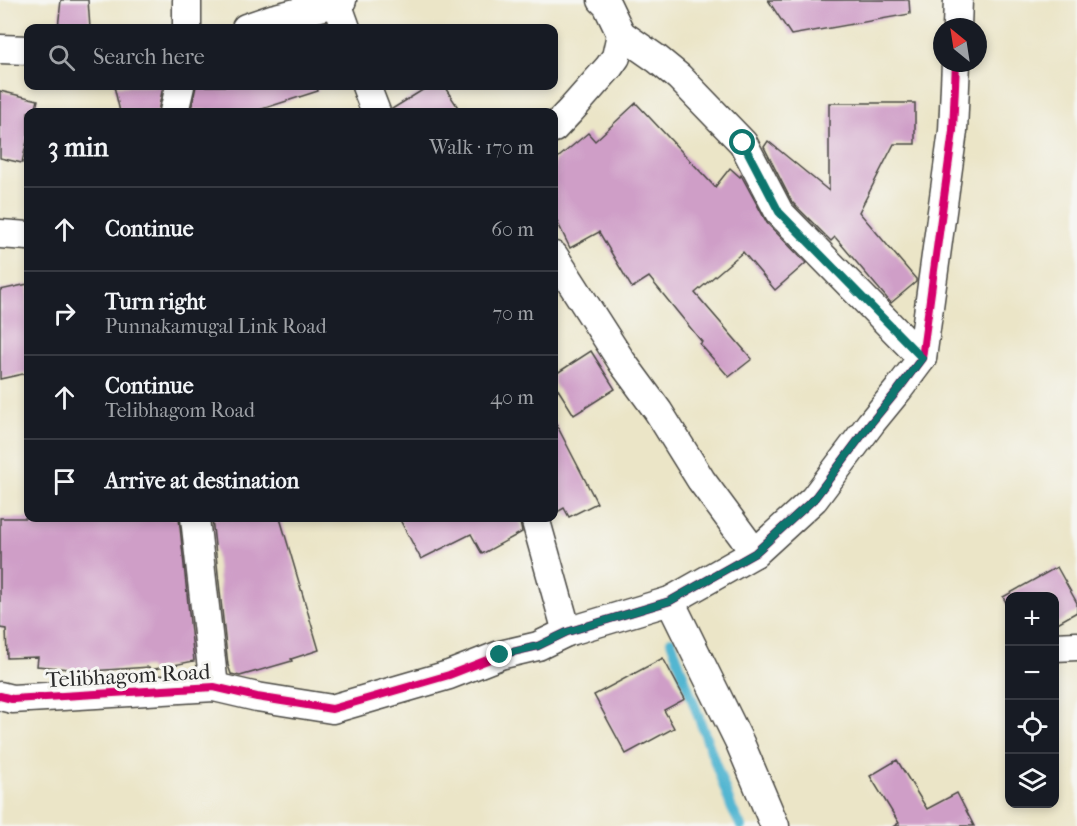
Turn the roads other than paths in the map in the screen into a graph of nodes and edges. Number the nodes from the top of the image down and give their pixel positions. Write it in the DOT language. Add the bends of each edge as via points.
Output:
graph roads {
  1 [pos="187,0"];
  2 [pos="602,0"];
  3 [pos="958,0"];
  4 [pos="341,10"];
  5 [pos="957,18"];
  6 [pos="187,24"];
  7 [pos="258,24"];
  8 [pos="621,34"];
  9 [pos="0,49"];
  10 [pos="24,51"];
  11 [pos="956,72"];
  12 [pos="179,90"];
  13 [pos="368,90"];
  14 [pos="175,108"];
  15 [pos="374,108"];
  16 [pos="558,124"];
  17 [pos="0,234"];
  18 [pos="24,236"];
  19 [pos="558,262"];
  20 [pos="922,358"];
  21 [pos="195,522"];
  22 [pos="536,522"];
  23 [pos="755,553"];
  24 [pos="670,601"];
  25 [pos="567,632"];
  26 [pos="1077,646"];
  27 [pos="1059,647"];
  28 [pos="214,687"];
  29 [pos="0,696"];
  30 [pos="775,826"];
  1 -- 6 [label="street"];
  2 -- 8 [label="street"];
  3 -- 5 [label="street"];
  4 -- 7 [label="street" via="275,18"];
  8 -- 16 [label="street" via="616,57 609,67"];
  8 -- 20 [label="street" via="679,76 743,143 779,212"];
  9 -- 10 [label="street"];
  11 -- 20 [label="street" via="953,131"];
  12 -- 14 [label="street"];
  13 -- 15 [label="street"];
  17 -- 18 [label="street"];
  19 -- 23 [label="street" via="701,480"];
  20 -- 23 [label="street, Telibhagom Road" via="814,499"];
  21 -- 28 [label="street"];
  22 -- 25 [label="street"];
  23 -- 24 [label="street, Telibhagom Road"];
  24 -- 25 [label="street, Telibhagom Road"];
  24 -- 30 [label="street"];
  25 -- 28 [label="street, Telibhagom Road" via="538,646 332,709"];
  26 -- 27 [label="street"];
  28 -- 29 [label="street, Telibhagom Road" via="12,699"];
}
